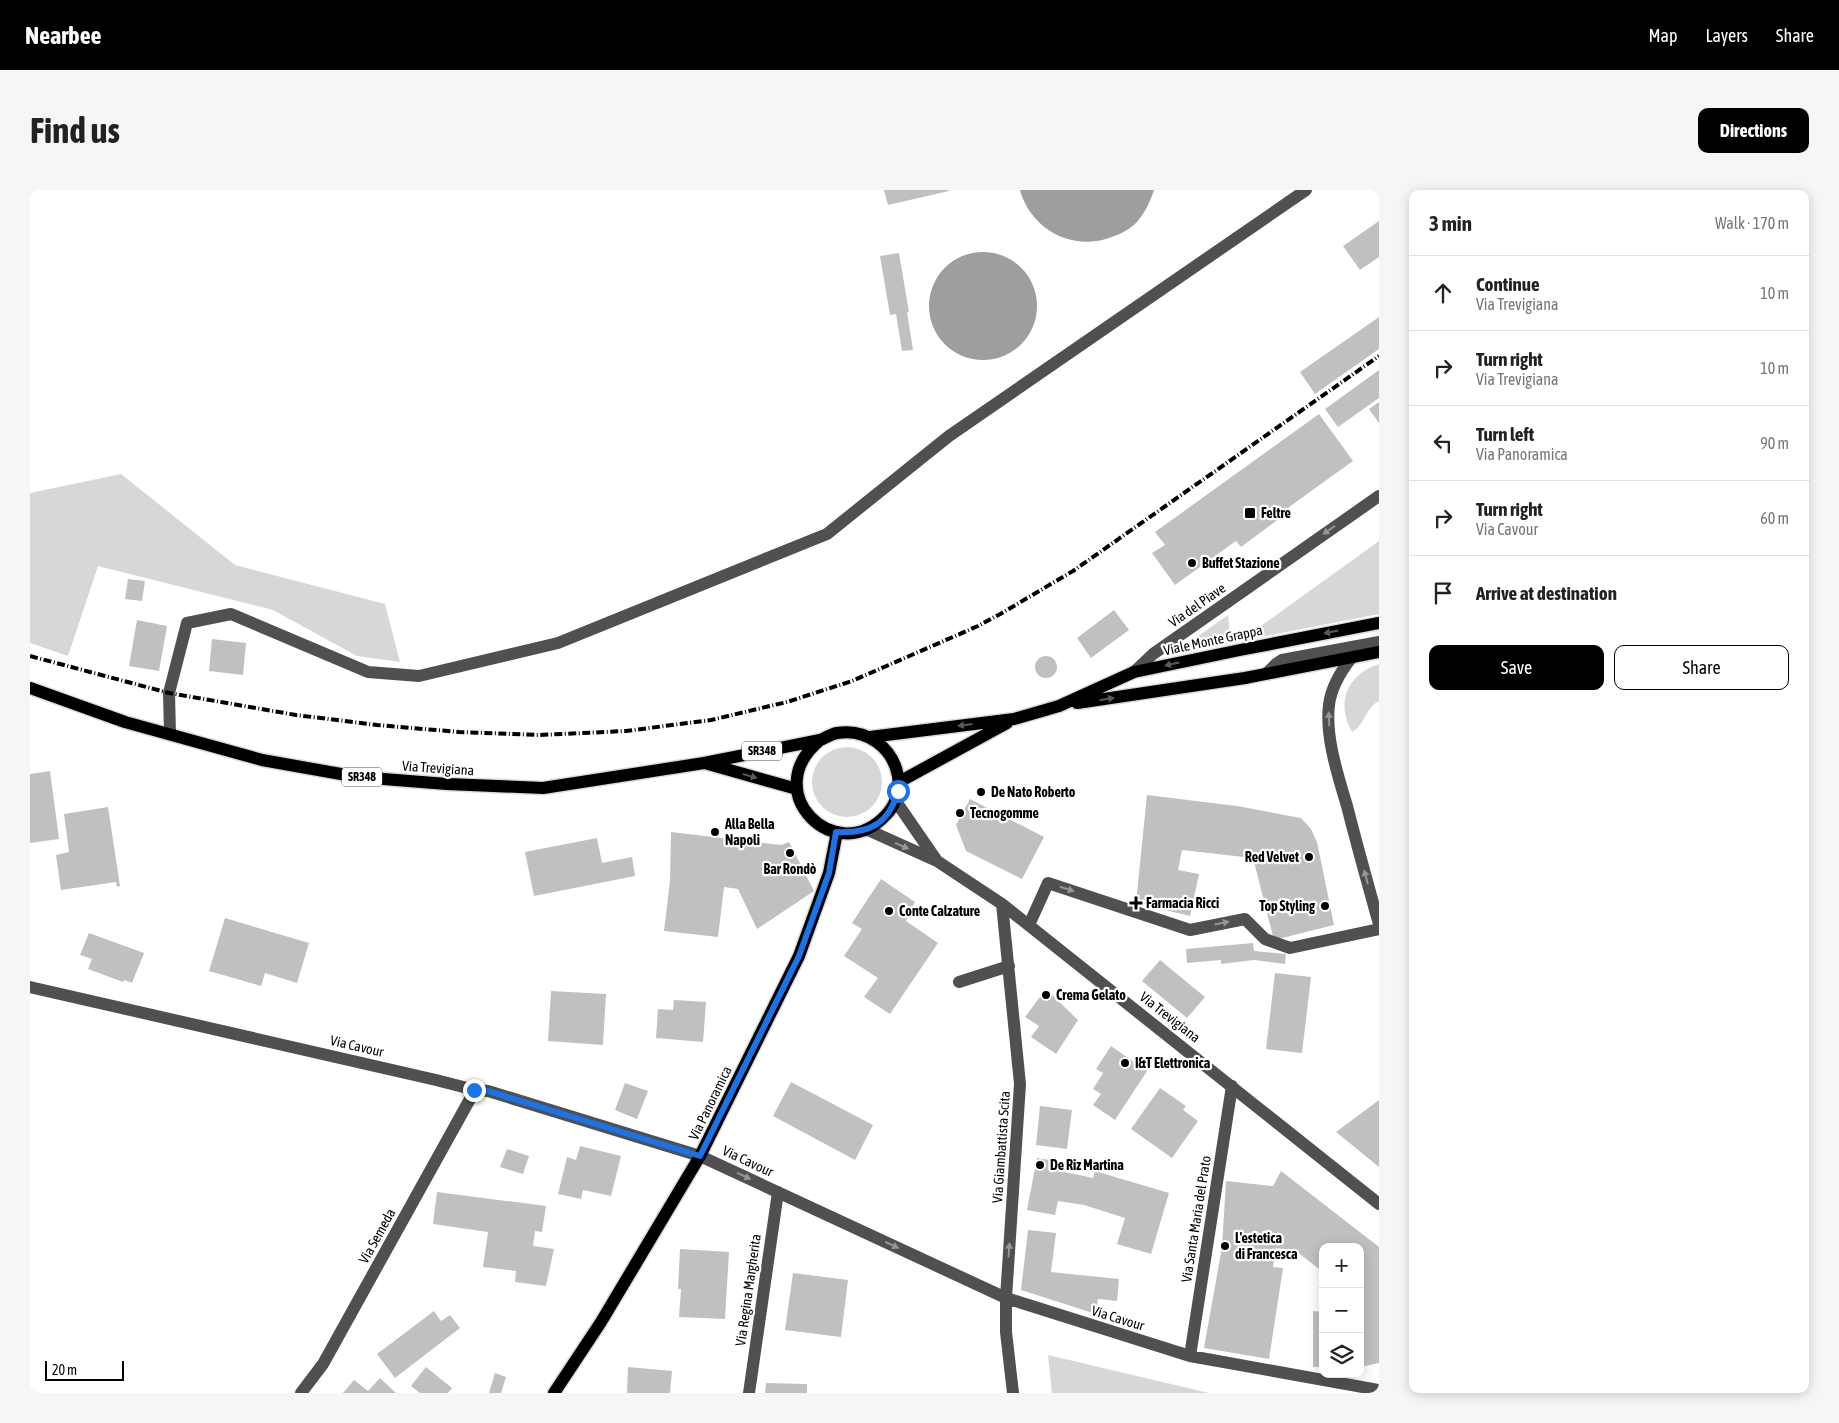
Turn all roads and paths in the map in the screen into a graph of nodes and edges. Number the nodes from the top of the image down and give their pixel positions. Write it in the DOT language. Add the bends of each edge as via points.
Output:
graph roads {
  1 [pos="1306,190"];
  2 [pos="1379,496"];
  3 [pos="1379,623"];
  4 [pos="1379,642"];
  5 [pos="1379,652"];
  6 [pos="1352,657"];
  7 [pos="1134,672"];
  8 [pos="1266,674"];
  9 [pos="30,688"];
  10 [pos="1059,706"];
  11 [pos="1014,719"];
  12 [pos="170,734"];
  13 [pos="870,737"];
  14 [pos="820,740"];
  15 [pos="704,763"];
  16 [pos="899,782"];
  17 [pos="797,789"];
  18 [pos="896,800"];
  19 [pos="868,830"];
  20 [pos="836,832"];
  21 [pos="937,861"];
  22 [pos="1002,904"];
  23 [pos="1379,924"];
  24 [pos="1029,925"];
  25 [pos="1379,929"];
  26 [pos="1008,966"];
  27 [pos="959,982"];
  28 [pos="30,987"];
  29 [pos="1232,1086"];
  30 [pos="474,1090"];
  31 [pos="700,1156"];
  32 [pos="778,1192"];
  33 [pos="1379,1204"];
  34 [pos="1006,1298"];
  35 [pos="1190,1356"];
  36 [pos="1379,1390"];
  37 [pos="301,1393"];
  38 [pos="554,1393"];
  39 [pos="749,1393"];
  40 [pos="1013,1393"];
  1 -- 12 [label="street" via="949,436 827,534 558,643 419,676 368,672 230,614 187,623 169,692"];
  2 -- 7 [label="street, Via del Piave, one-way" via="1153,654"];
  3 -- 7 [label="main road, Viale Monte Grappa, one-way"];
  4 -- 8 [label="street" via="1282,660"];
  5 -- 6 [label="main road, Viale Monte Grappa"];
  6 -- 8 [label="main road, Viale Monte Grappa"];
  23 -- 6 [label="street, one-way" via="1339,778 1328,719 1334,687"];
  7 -- 10 [label="main road, Viale Monte Grappa"];
  10 -- 8 [label="main road, Viale Monte Grappa, one-way"];
  9 -- 12 [label="main road, Via Trevigiana / SR348" via="124,722"];
  10 -- 11 [label="main road, Viale Monte Grappa"];
  11 -- 13 [label="main road, Viale Monte Grappa, one-way"];
  11 -- 16 [label="main road, Viale Monte Grappa"];
  12 -- 15 [label="main road, Via Trevigiana / SR348" via="262,760 358,777 447,784 543,788"];
  13 -- 14 [label="main road, Via Trevigiana" via="854,732 836,733"];
  13 -- 16 [label="main road" via="891,756"];
  14 -- 15 [label="main road, Via Trevigiana / SR348"];
  14 -- 17 [label="main road, Via Trevigiana" via="801,761"];
  15 -- 17 [label="main road, Via Trevigiana / SR348, one-way"];
  16 -- 18 [label="main road"];
  17 -- 20 [label="main road, Via Trevigiana" via="801,804 810,817 822,827"];
  18 -- 19 [label="main road" via="880,823"];
  18 -- 21 [label="street, Via Trevigiana"];
  19 -- 20 [label="main road, Via Trevigiana"];
  19 -- 21 [label="street, Via Trevigiana, one-way"];
  20 -- 31 [label="main road, Via Panoramica" via="829,873 799,956"];
  21 -- 22 [label="street, Via Trevigiana"];
  22 -- 24 [label="street, Via Trevigiana"];
  22 -- 26 [label="street, Via Giambattista Scita"];
  24 -- 25 [label="street, one-way" via="1048,883 1190,930 1245,919 1265,939 1290,948"];
  24 -- 29 [label="street, Via Trevigiana"];
  26 -- 27 [label="street"];
  34 -- 26 [label="street, Via Giambattista Scita, one-way" via="1020,1084"];
  28 -- 30 [label="street, Via Cavour"];
  29 -- 33 [label="street, Via Trevigiana"];
  29 -- 35 [label="street, Via Santa Maria del Prato"];
  30 -- 31 [label="street, Via Cavour" via="488,1091"];
  30 -- 37 [label="street, Via Semeda" via="323,1364"];
  31 -- 32 [label="street, Via Cavour, one-way"];
  31 -- 38 [label="main road, Via Panoramica" via="602,1322"];
  32 -- 34 [label="street, Via Cavour, one-way"];
  32 -- 39 [label="street, Via Regina Margherita"];
  34 -- 35 [label="street, Via Cavour"];
  34 -- 40 [label="street, Via Giambattista Scita"];
  35 -- 36 [label="street, Via Cavour"];
}
